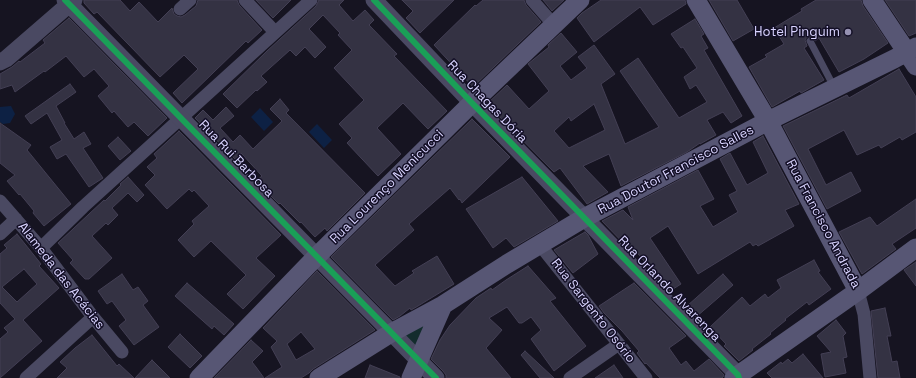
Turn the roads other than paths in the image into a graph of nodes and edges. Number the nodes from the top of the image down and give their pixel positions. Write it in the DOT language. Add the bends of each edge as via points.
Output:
graph roads {
  1 [pos="190,0"];
  2 [pos="245,0"];
  3 [pos="311,0"];
  4 [pos="374,0"];
  5 [pos="532,0"];
  6 [pos="580,0"];
  7 [pos="696,0"];
  8 [pos="872,0"];
  9 [pos="69,1"];
  10 [pos="180,9"];
  11 [pos="554,25"];
  12 [pos="275,32"];
  13 [pos="810,41"];
  14 [pos="913,55"];
  15 [pos="0,62"];
  16 [pos="835,88"];
  17 [pos="472,103"];
  18 [pos="181,118"];
  19 [pos="768,121"];
  20 [pos="0,201"];
  21 [pos="584,218"];
  22 [pos="16,219"];
  23 [pos="0,234"];
  24 [pos="540,245"];
  25 [pos="40,248"];
  26 [pos="916,248"];
  27 [pos="316,257"];
  28 [pos="858,291"];
  29 [pos="443,305"];
  30 [pos="92,317"];
  31 [pos="392,333"];
  32 [pos="619,344"];
  33 [pos="122,352"];
  34 [pos="419,361"];
  35 [pos="737,377"];
  36 [pos="26,378"];
  37 [pos="199,378"];
  38 [pos="319,378"];
  39 [pos="411,378"];
  40 [pos="436,378"];
  41 [pos="570,378"];
  42 [pos="646,378"];
  43 [pos="870,378"];
  1 -- 10 [label="street"];
  2 -- 12 [label="street"];
  3 -- 12 [label="street"];
  4 -- 17 [label="street, Rua Chagas Dória"];
  5 -- 11 [label="street"];
  6 -- 11 [label="main road, Rua Lourenço Menicucci"];
  7 -- 19 [label="main road, Rua Francisco Andrada"];
  8 -- 14 [label="main road"];
  9 -- 15 [label="street"];
  9 -- 18 [label="street, Rua Rui Barbosa"];
  11 -- 17 [label="main road, Rua Lourenço Menicucci"];
  12 -- 18 [label="street"];
  13 -- 16 [label="lane"];
  14 -- 16 [label="main road, Rua Doutor Francisco Salles"];
  16 -- 19 [label="main road, Rua Doutor Francisco Salles"];
  17 -- 21 [label="street, Rua Chagas Dória"];
  17 -- 27 [label="main road, Rua Lourenço Menicucci"];
  18 -- 25 [label="street"];
  18 -- 27 [label="street, Rua Rui Barbosa"];
  19 -- 21 [label="main road, Rua Doutor Francisco Salles"];
  19 -- 28 [label="main road, Rua Francisco Andrada"];
  20 -- 22 [label="street, Alameda das Acácias"];
  21 -- 24 [label="main road, Rua Doutor Francisco Salles"];
  21 -- 35 [label="street, Rua Orlando Alvarenga"];
  22 -- 23 [label="street"];
  22 -- 25 [label="street, Alameda das Acácias"];
  24 -- 29 [label="main road, Rua Doutor Francisco Salles"];
  24 -- 32 [label="street, Rua Sargento Osório"];
  25 -- 30 [label="street, Alameda das Acácias"];
  26 -- 28 [label="main road"];
  27 -- 31 [label="street, Rua Rui Barbosa"];
  27 -- 37 [label="main road, Rua Lourenço Menicucci"];
  28 -- 35 [label="main road"];
  28 -- 43 [label="street, Rua Francisco Andrada" via="864,314"];
  29 -- 31 [label="main road, Rua Doutor Francisco Salles"];
  29 -- 34 [label="main road"];
  30 -- 33 [label="street, Alameda das Acácias"];
  30 -- 36 [label="street"];
  31 -- 34 [label="street, Rua Rui Barbosa"];
  31 -- 38 [label="main road, Rua Doutor Francisco Salles"];
  32 -- 41 [label="street"];
  32 -- 42 [label="street, Rua Sargento Osório"];
  34 -- 39 [label="main road"];
  34 -- 40 [label="street, Rua Rui Barbosa"];
}
